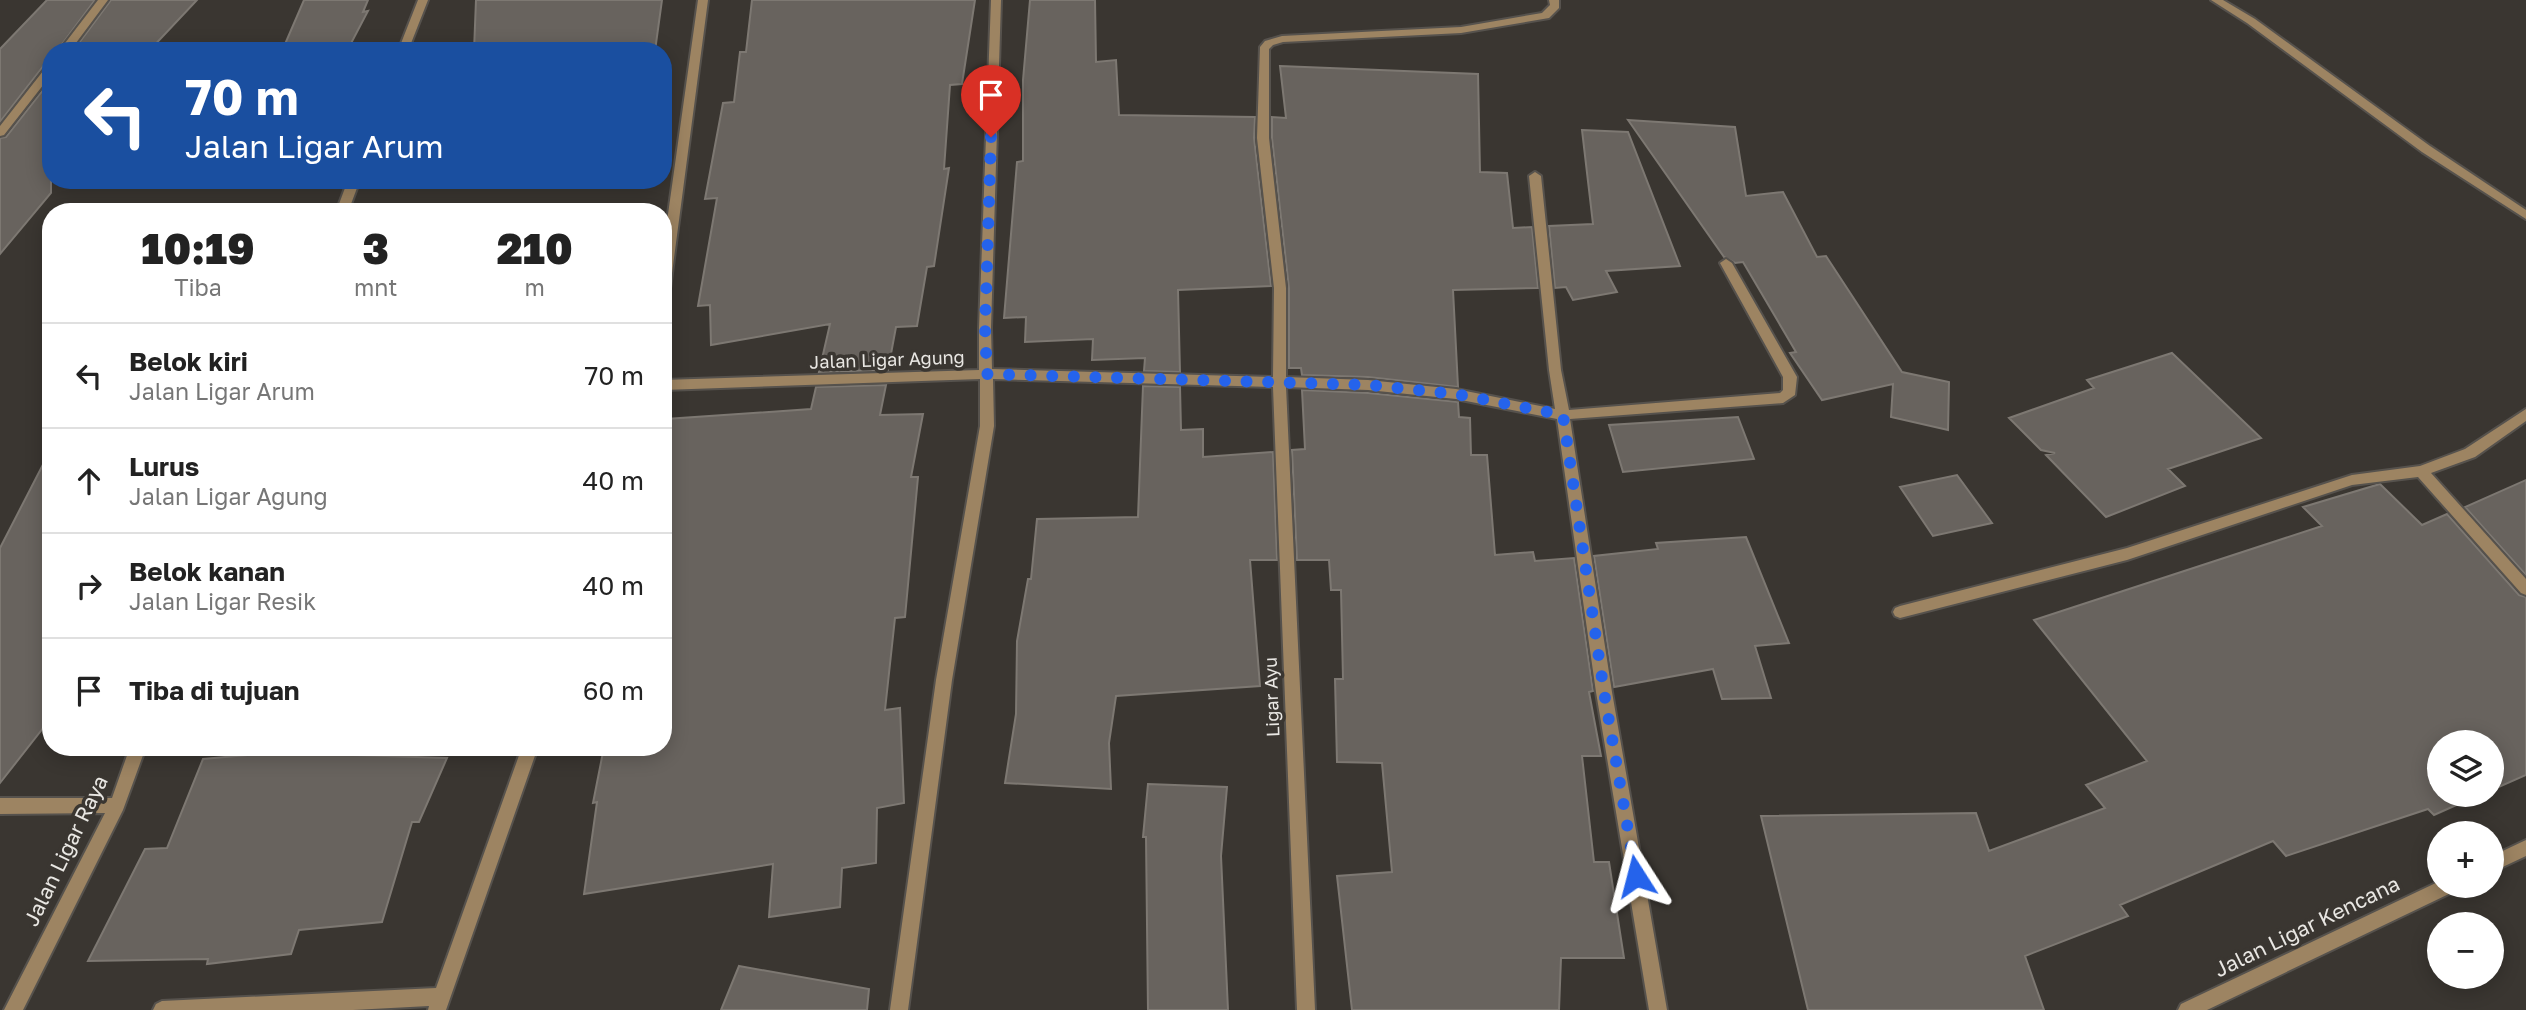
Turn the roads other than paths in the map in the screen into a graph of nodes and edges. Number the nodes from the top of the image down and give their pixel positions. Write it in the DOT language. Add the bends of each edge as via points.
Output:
graph roads {
  1 [pos="103,0"];
  2 [pos="423,0"];
  3 [pos="703,0"];
  4 [pos="996,0"];
  5 [pos="1554,0"];
  6 [pos="2216,0"];
  7 [pos="71,42"];
  8 [pos="407,42"];
  9 [pos="42,79"];
  10 [pos="0,133"];
  11 [pos="1535,176"];
  12 [pos="2526,215"];
  13 [pos="672,229"];
  14 [pos="1726,263"];
  15 [pos="987,374"];
  16 [pos="1279,382"];
  17 [pos="672,385"];
  18 [pos="2526,414"];
  19 [pos="1563,415"];
  20 [pos="2421,471"];
  21 [pos="2526,589"];
  22 [pos="1900,611"];
  23 [pos="135,756"];
  24 [pos="527,756"];
  25 [pos="117,805"];
  26 [pos="0,806"];
  27 [pos="2526,848"];
  28 [pos="2504,858"];
  29 [pos="2427,896"];
  30 [pos="439,1004"];
  31 [pos="13,1010"];
  32 [pos="162,1010"];
  33 [pos="899,1010"];
  34 [pos="1306,1010"];
  35 [pos="1658,1010"];
  36 [pos="2187,1010"];
  1 -- 7 [label="street"];
  2 -- 8 [label="street"];
  3 -- 13 [label="street"];
  4 -- 15 [label="street"];
  5 -- 16 [label="street, Ligar Ayu" via="1555,6 1545,16 1461,30 1282,39 1264,49 1263,138 1279,288"];
  6 -- 12 [label="street"];
  9 -- 10 [label="street"];
  11 -- 19 [label="street"];
  14 -- 19 [label="street, Jalan Ligar Agung" via="1790,377 1790,391 1783,398"];
  15 -- 16 [label="street, Jalan Ligar Agung"];
  15 -- 17 [label="street, Jalan Ligar Agung"];
  15 -- 33 [label="street" via="987,426 944,680"];
  16 -- 19 [label="street, Jalan Ligar Agung" via="1456,394"];
  16 -- 34 [label="street, Ligar Ayu"];
  18 -- 20 [label="street" via="2470,453"];
  19 -- 35 [label="street"];
  20 -- 21 [label="street"];
  20 -- 22 [label="street" via="2352,480 2127,554"];
  23 -- 25 [label="street, Jalan Ligar Raya"];
  24 -- 30 [label="street"];
  25 -- 26 [label="street"];
  25 -- 31 [label="street, Jalan Ligar Raya"];
  27 -- 28 [label="street"];
  29 -- 36 [label="street, Jalan Ligar Kencana"];
  30 -- 32 [label="street"];
}
